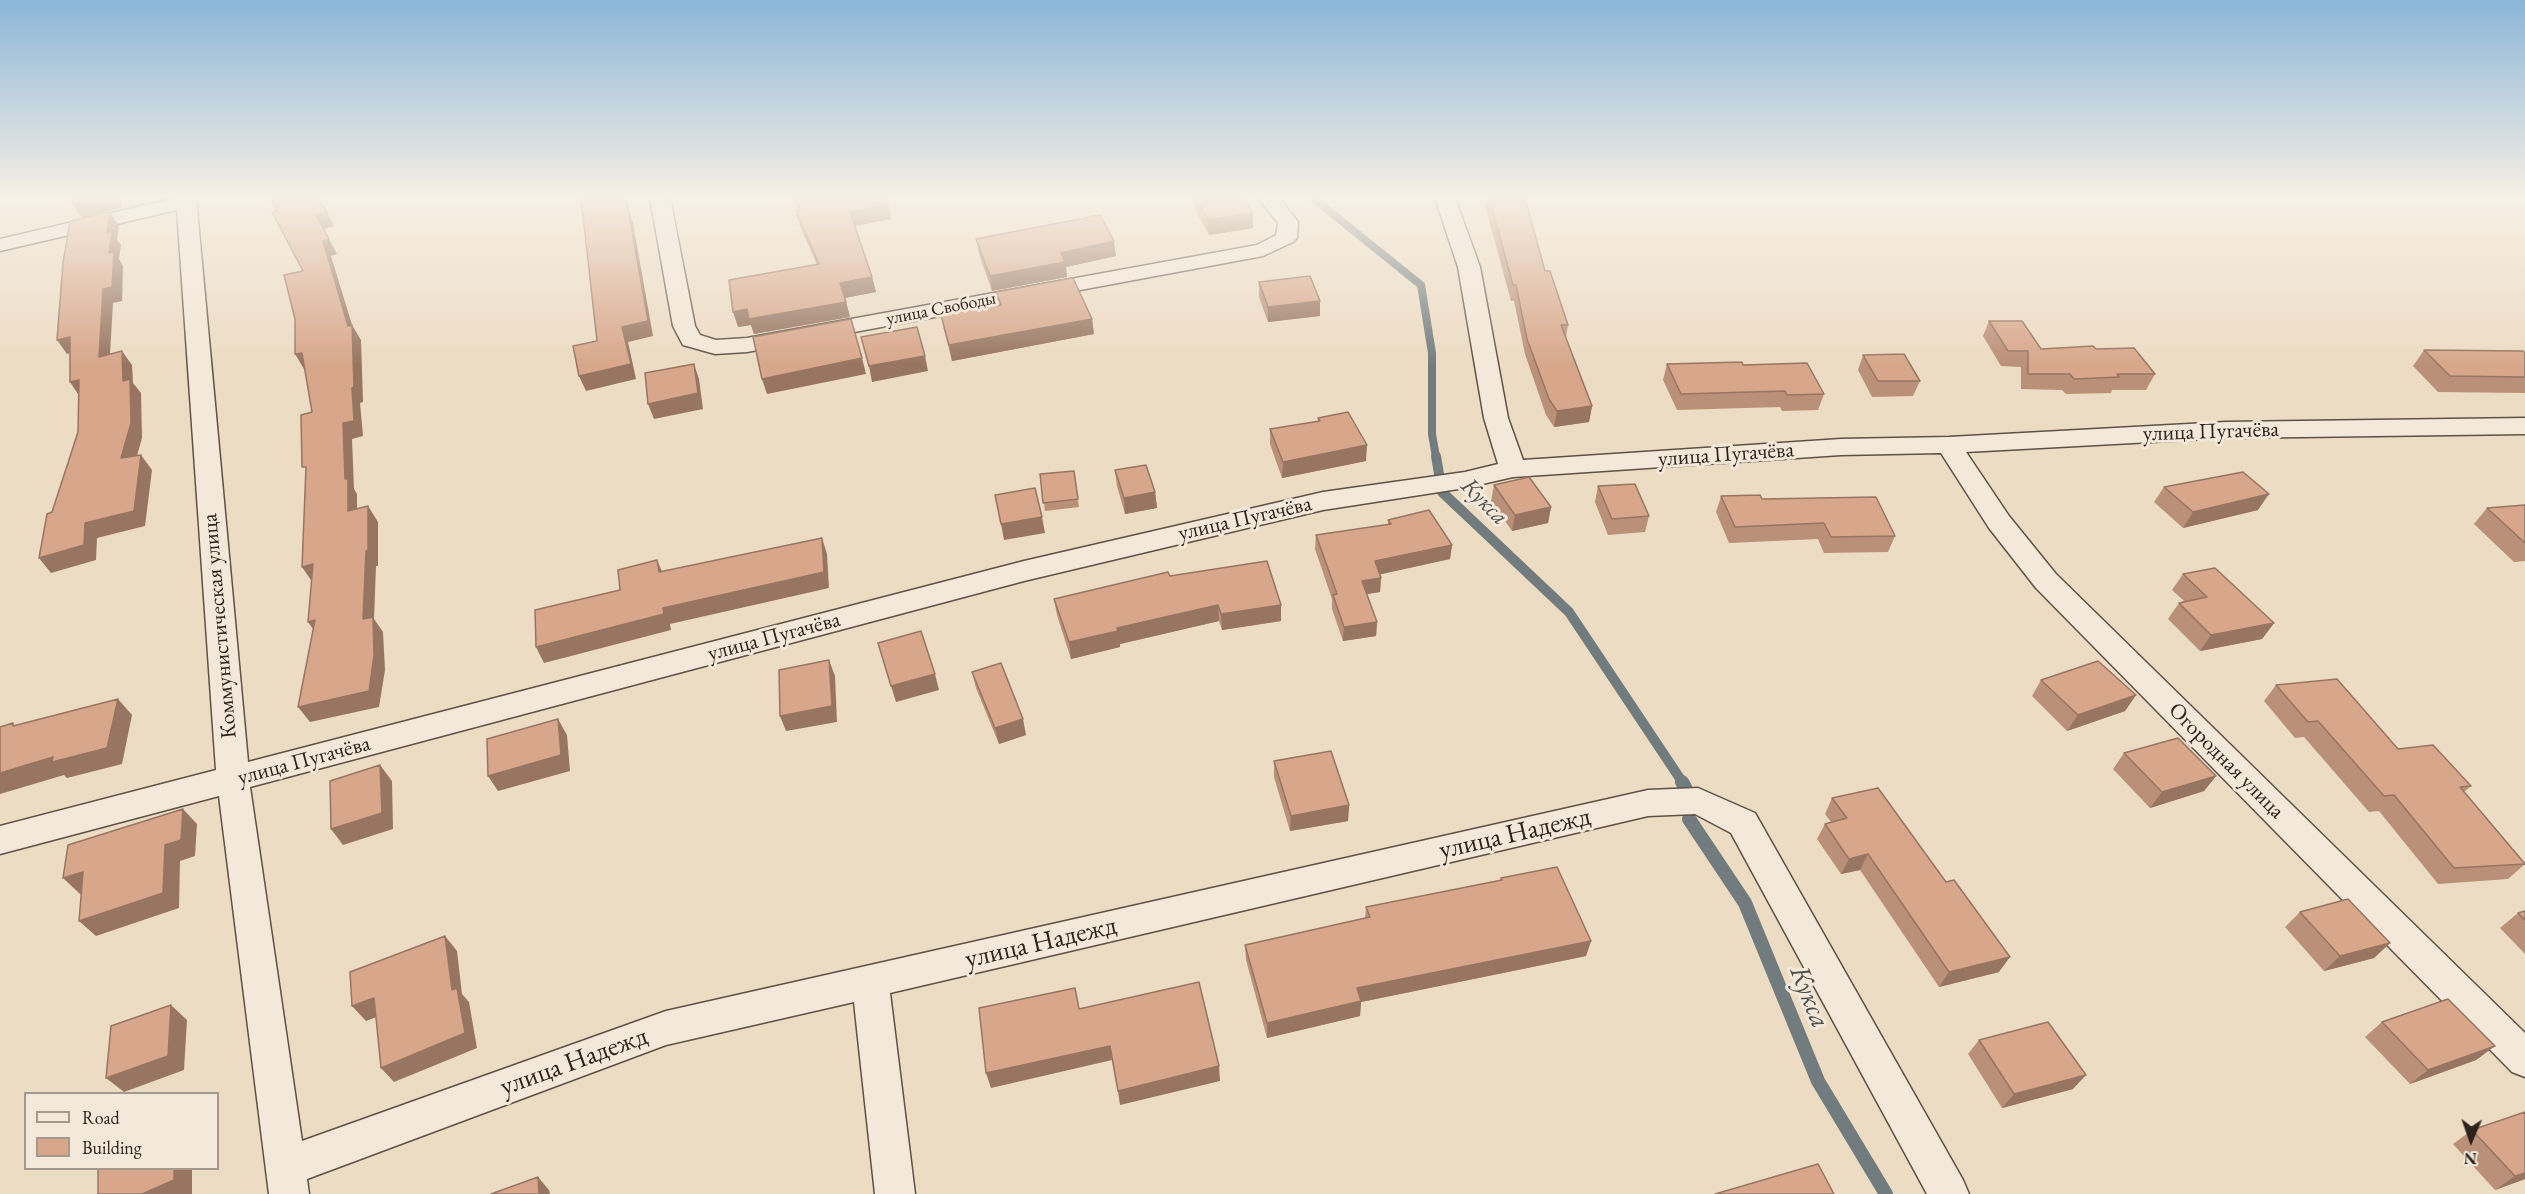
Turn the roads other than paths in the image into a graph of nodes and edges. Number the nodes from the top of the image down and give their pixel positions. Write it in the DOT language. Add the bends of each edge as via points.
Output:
graph roads {
  1 [pos="190,254"];
  2 [pos="670,254"];
  3 [pos="1243,254"];
  4 [pos="1465,254"];
  5 [pos="2525,426"];
  6 [pos="1950,445"];
  7 [pos="1513,468"];
  8 [pos="233,780"];
  9 [pos="0,840"];
  10 [pos="870,983"];
  11 [pos="2525,1059"];
  12 [pos="287,1181"];
  13 [pos="895,1194"];
  14 [pos="1949,1194"];
  1 -- 8 [label="street, Коммунистическая улица"];
  2 -- 3 [label="street, улица Свободы" via="684,326 691,340 715,347 747,345"];
  4 -- 7 [label="street" via="1496,418"];
  5 -- 6 [label="street, улица Пугачёва" via="2226,430"];
  6 -- 7 [label="street, улица Пугачёва" via="1841,447"];
  6 -- 11 [label="street, Огородная улица" via="1999,522 2046,581"];
  7 -- 8 [label="street, улица Пугачёва" via="1465,480 1323,501 1024,572"];
  8 -- 9 [label="street, улица Пугачёва"];
  8 -- 12 [label="street, Коммунистическая улица"];
  10 -- 12 [label="street, улица Надежд" via="666,1028"];
  10 -- 13 [label="street"];
  10 -- 14 [label="street, улица Надежд" via="1648,803 1698,801 1743,823"];
}
